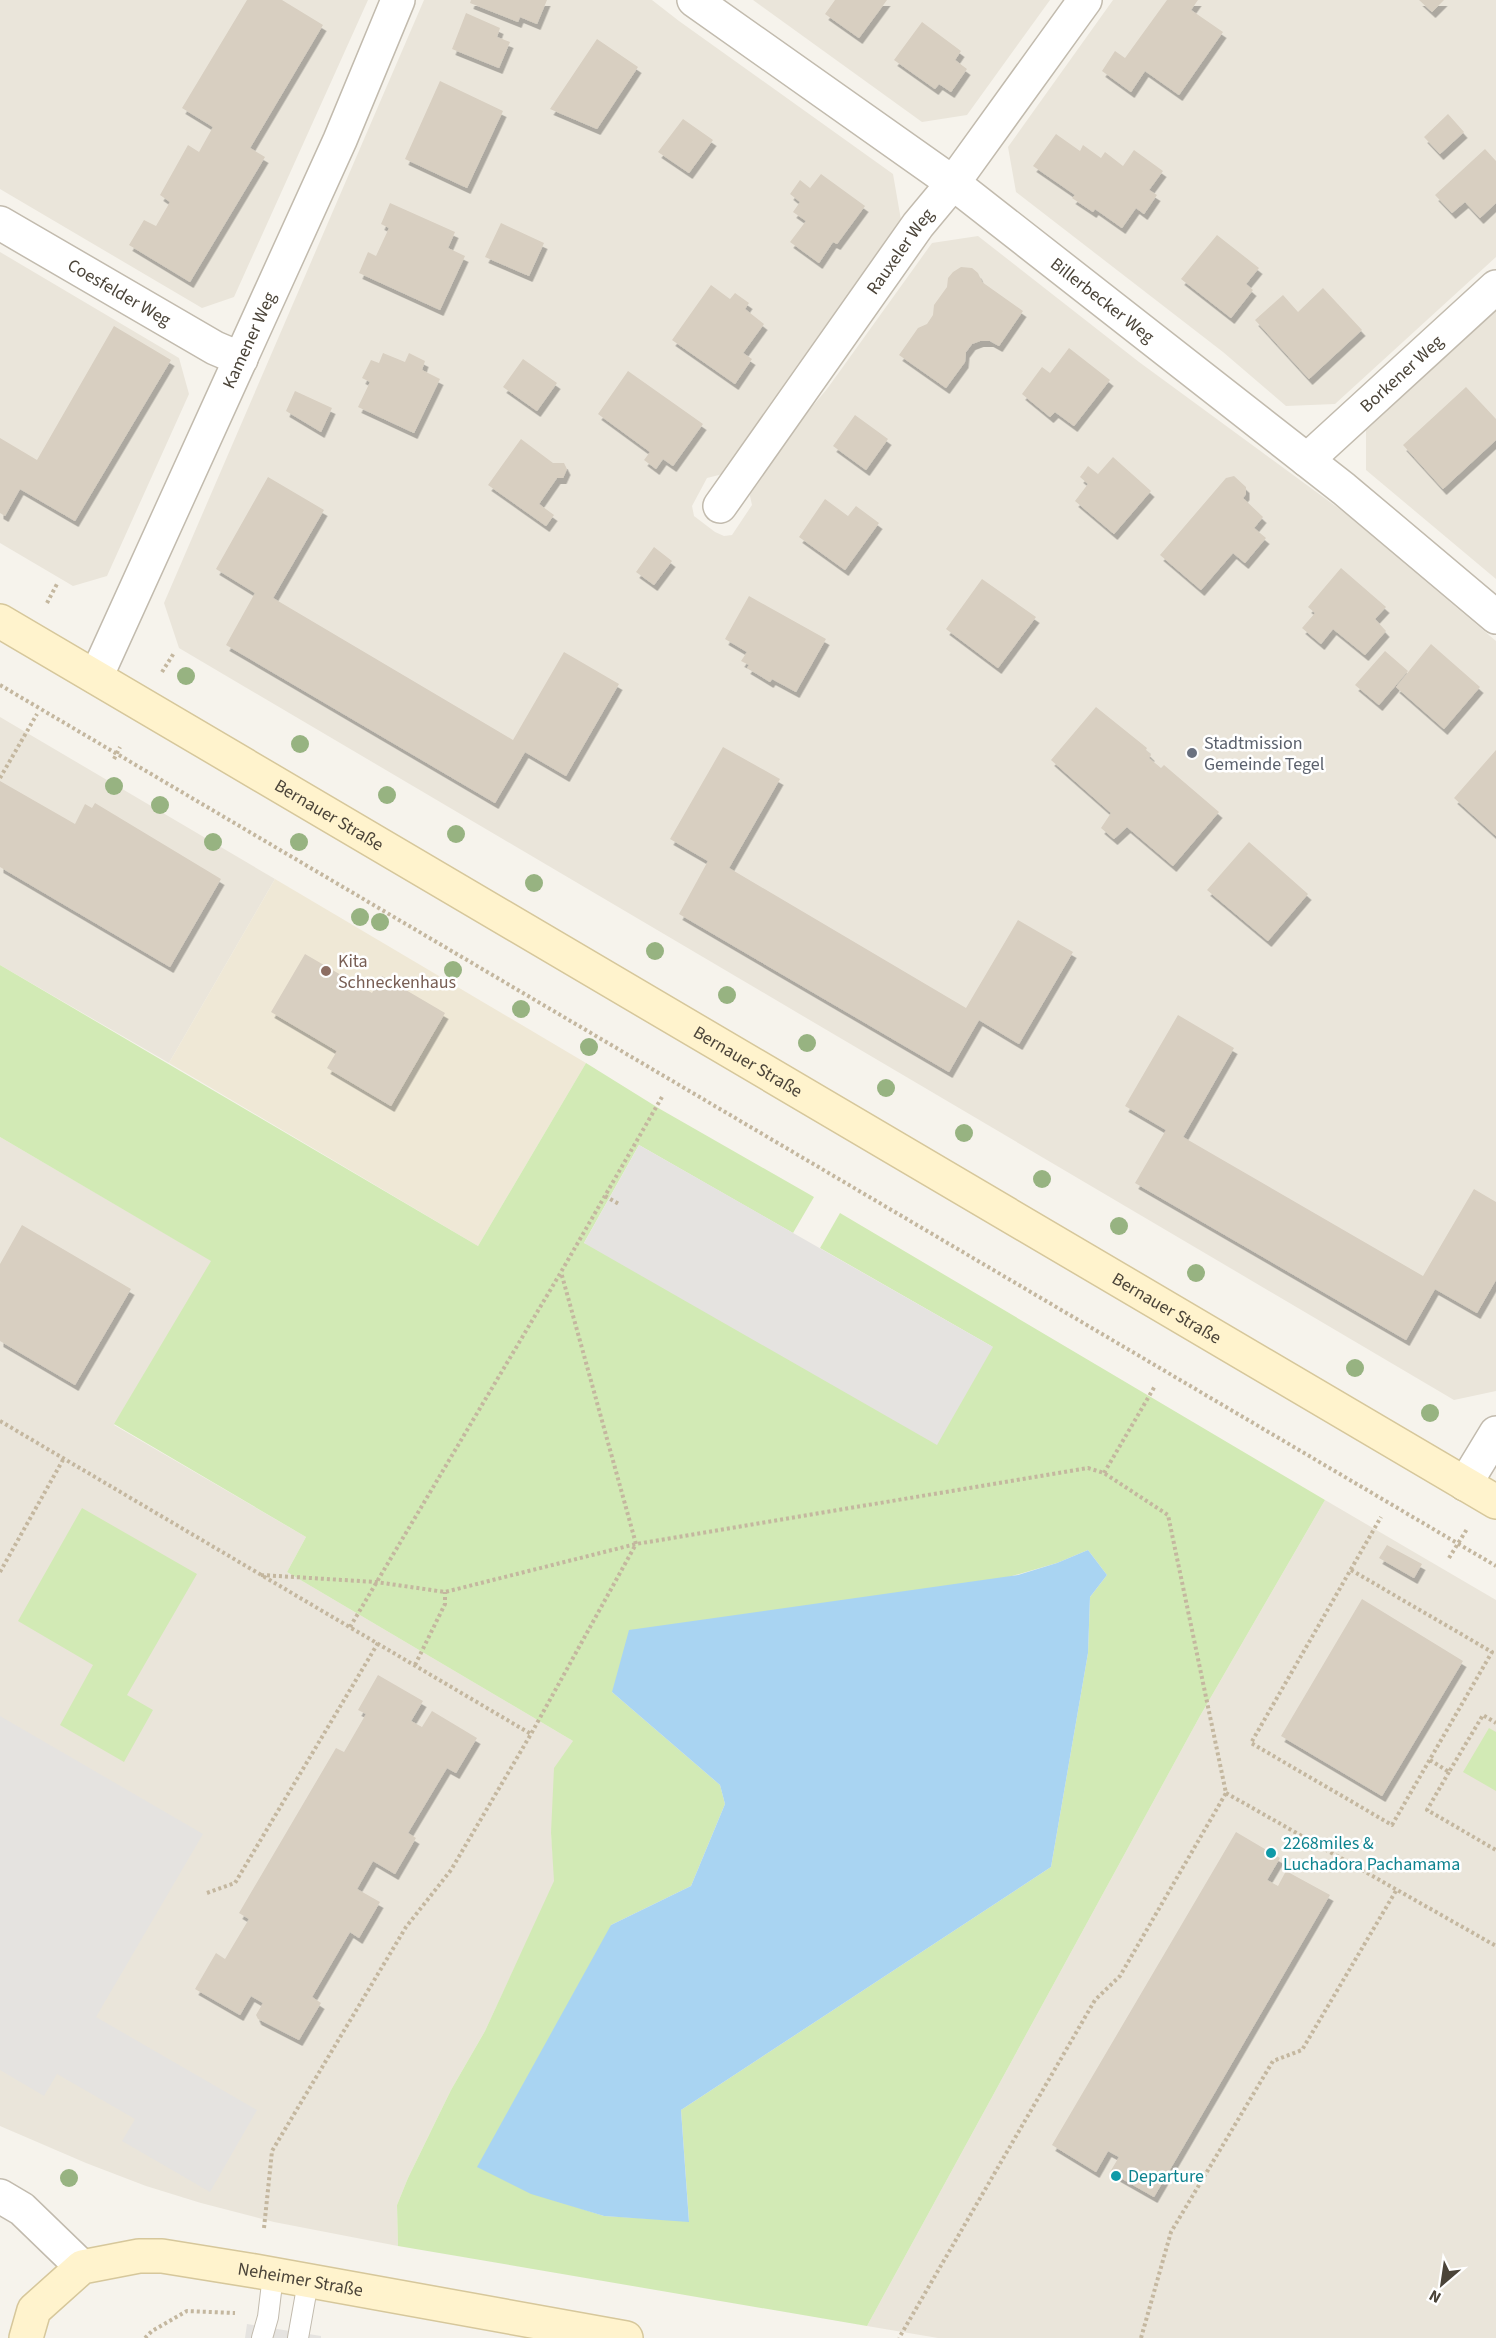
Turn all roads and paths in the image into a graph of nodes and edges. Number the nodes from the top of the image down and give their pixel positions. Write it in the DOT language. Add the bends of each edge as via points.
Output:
graph roads {
  1 [pos="398,0"];
  2 [pos="694,0"];
  3 [pos="1085,0"];
  4 [pos="953,183"];
  5 [pos="0,223"];
  6 [pos="1496,287"];
  7 [pos="241,359"];
  8 [pos="1307,460"];
  9 [pos="720,506"];
  10 [pos="57,584"];
  11 [pos="47,603"];
  12 [pos="1496,617"];
  13 [pos="0,621"];
  14 [pos="174,653"];
  15 [pos="162,672"];
  16 [pos="96,677"];
  17 [pos="1,682"];
  18 [pos="37,714"];
  19 [pos="120,747"];
  20 [pos="117,754"];
  21 [pos="114,759"];
  22 [pos="0,778"];
  23 [pos="662,1097"];
  24 [pos="605,1196"];
  25 [pos="619,1204"];
  26 [pos="561,1272"];
  27 [pos="1155,1386"];
  28 [pos="0,1421"];
  29 [pos="1496,1433"];
  30 [pos="64,1458"];
  31 [pos="1104,1473"];
  32 [pos="1465,1484"];
  33 [pos="1496,1502"];
  34 [pos="1381,1517"];
  35 [pos="636,1544"];
  36 [pos="1496,1566"];
  37 [pos="1351,1570"];
  38 [pos="0,1572"];
  39 [pos="261,1575"];
  40 [pos="376,1582"];
  41 [pos="445,1592"];
  42 [pos="350,1627"];
  43 [pos="378,1643"];
  44 [pos="415,1665"];
  45 [pos="1496,1723"];
  46 [pos="531,1734"];
  47 [pos="1430,1760"];
  48 [pos="1449,1772"];
  49 [pos="1226,1793"];
  50 [pos="1496,1850"];
  51 [pos="1397,1889"];
  52 [pos="207,1893"];
  53 [pos="1496,1946"];
  54 [pos="0,2196"];
  55 [pos="264,2228"];
  56 [pos="82,2267"];
  57 [pos="273,2275"];
  58 [pos="308,2282"];
  59 [pos="246,2313"];
  60 [pos="26,2338"];
  61 [pos="145,2338"];
  62 [pos="262,2338"];
  63 [pos="298,2338"];
  64 [pos="626,2338"];
  65 [pos="899,2338"];
  66 [pos="1141,2338"];
  1 -- 7 [label="street, Kamener Weg"];
  2 -- 4 [label="street, Billerbecker Weg"];
  3 -- 4 [label="street, Rauxeler Weg"];
  4 -- 8 [label="street, Billerbecker Weg"];
  4 -- 9 [label="street, Rauxeler Weg" via="918,225"];
  5 -- 7 [label="street, Coesfelder Weg" via="215,348"];
  6 -- 8 [label="street, Borkener Weg"];
  7 -- 16 [label="street, Kamener Weg"];
  8 -- 12 [label="street, Billerbecker Weg"];
  10 -- 11 [label="path"];
  13 -- 16 [label="main road, Bernauer Straße"];
  14 -- 15 [label="path"];
  16 -- 32 [label="main road, Bernauer Straße"];
  17 -- 20 [label="path"];
  18 -- 22 [label="path"];
  19 -- 20 [label="path"];
  20 -- 21 [label="path"];
  20 -- 36 [label="path"];
  23 -- 24 [label="path"];
  24 -- 25 [label="path"];
  24 -- 26 [label="path"];
  26 -- 35 [label="path"];
  26 -- 40 [label="path"];
  27 -- 31 [label="path"];
  28 -- 30 [label="path"];
  29 -- 32 [label="street"];
  30 -- 38 [label="path"];
  30 -- 39 [label="path"];
  31 -- 35 [label="path" via="1088,1468"];
  31 -- 49 [label="path" via="1168,1515"];
  32 -- 33 [label="main road, Bernauer Straße"];
  34 -- 37 [label="path"];
  35 -- 41 [label="path"];
  35 -- 46 [label="path"];
  37 -- 47 [label="path" via="1492,1652"];
  37 -- 47 [label="path" via="1251,1743 1392,1825"];
  39 -- 40 [label="path"];
  39 -- 42 [label="path"];
  40 -- 41 [label="path"];
  40 -- 42 [label="path"];
  41 -- 44 [label="path" via="445,1604"];
  42 -- 43 [label="path"];
  43 -- 44 [label="path"];
  43 -- 52 [label="path" via="235,1883"];
  44 -- 46 [label="path"];
  45 -- 48 [label="path" via="1483,1715"];
  46 -- 55 [label="path" via="451,1870 406,1927 272,2151"];
  47 -- 48 [label="path"];
  48 -- 50 [label="path" via="1427,1810"];
  49 -- 51 [label="path"];
  49 -- 65 [label="path" via="1120,1976 1095,2000"];
  51 -- 53 [label="path"];
  51 -- 66 [label="path" via="1302,2050 1273,2061 1171,2232"];
  54 -- 56 [label="street" via="22,2209"];
  56 -- 57 [label="main road, Neheimer Straße" via="119,2258 162,2256"];
  56 -- 60 [label="main road" via="34,2310"];
  57 -- 58 [label="main road, Neheimer Straße"];
  57 -- 62 [label="lane"];
  58 -- 63 [label="lane"];
  58 -- 64 [label="main road, Neheimer Straße"];
  59 -- 61 [label="path" via="187,2311"];
}
